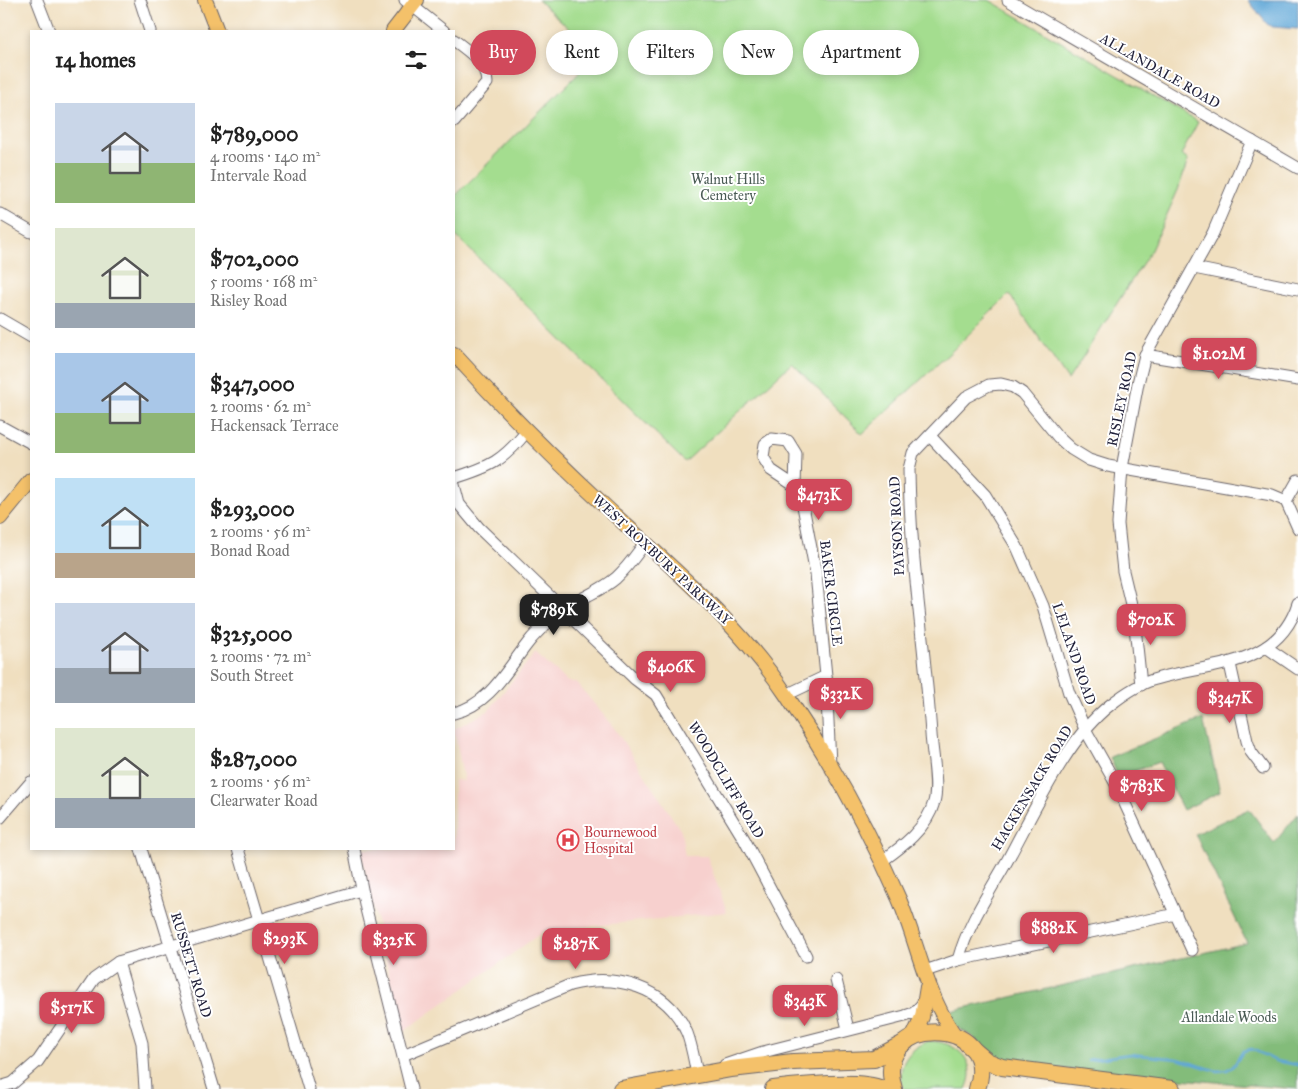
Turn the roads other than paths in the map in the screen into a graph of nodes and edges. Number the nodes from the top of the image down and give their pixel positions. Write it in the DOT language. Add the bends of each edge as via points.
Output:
graph roads {
  1 [pos="37,0"];
  2 [pos="140,0"];
  3 [pos="205,0"];
  4 [pos="1008,0"];
  5 [pos="412,2"];
  6 [pos="49,30"];
  7 [pos="150,30"];
  8 [pos="217,30"];
  9 [pos="394,30"];
  10 [pos="443,30"];
  11 [pos="455,41"];
  12 [pos="455,121"];
  13 [pos="1252,141"];
  14 [pos="1298,168"];
  15 [pos="0,214"];
  16 [pos="30,231"];
  17 [pos="1194,268"];
  18 [pos="1298,289"];
  19 [pos="0,319"];
  20 [pos="30,336"];
  21 [pos="1145,354"];
  22 [pos="455,355"];
  23 [pos="1298,380"];
  24 [pos="0,426"];
  25 [pos="527,431"];
  26 [pos="930,436"];
  27 [pos="30,442"];
  28 [pos="1122,468"];
  29 [pos="455,478"];
  30 [pos="1298,480"];
  31 [pos="30,481"];
  32 [pos="795,486"];
  33 [pos="455,489"];
  34 [pos="1286,501"];
  35 [pos="0,518"];
  36 [pos="1298,528"];
  37 [pos="645,543"];
  38 [pos="1298,603"];
  39 [pos="564,609"];
  40 [pos="1266,647"];
  41 [pos="1230,664"];
  42 [pos="1298,669"];
  43 [pos="826,676"];
  44 [pos="1141,685"];
  45 [pos="786,695"];
  46 [pos="455,713"];
  47 [pos="1085,729"];
  48 [pos="830,765"];
  49 [pos="1263,768"];
  50 [pos="30,783"];
  51 [pos="0,818"];
  52 [pos="141,850"];
  53 [pos="238,850"];
  54 [pos="354,850"];
  55 [pos="882,861"];
  56 [pos="361,890"];
  57 [pos="1176,914"];
  58 [pos="259,920"];
  59 [pos="172,948"];
  60 [pos="1192,950"];
  61 [pos="806,956"];
  62 [pos="958,960"];
  63 [pos="118,962"];
  64 [pos="926,975"];
  65 [pos="836,980"];
  66 [pos="926,1000"];
  67 [pos="848,1029"];
  68 [pos="954,1034"];
  69 [pos="909,1040"];
  70 [pos="967,1044"];
  71 [pos="403,1055"];
  72 [pos="697,1074"];
  73 [pos="0,1087"];
  74 [pos="817,1088"];
  75 [pos="145,1089"];
  76 [pos="214,1089"];
  77 [pos="309,1089"];
  78 [pos="411,1089"];
  79 [pos="621,1089"];
  80 [pos="773,1089"];
  81 [pos="882,1089"];
  82 [pos="894,1089"];
  83 [pos="977,1089"];
  84 [pos="1172,1089"];
  1 -- 6 [label="street"];
  2 -- 7 [label="street"];
  3 -- 8 [label="main road"];
  4 -- 13 [label="street, ALLANDALE ROAD"];
  5 -- 9 [label="main road"];
  5 -- 10 [label="street"];
  11 -- 12 [label="street" via="485,68 487,83"];
  13 -- 14 [label="street, ALLANDALE ROAD"];
  13 -- 17 [label="street, RISLEY ROAD" via="1213,233"];
  15 -- 16 [label="street"];
  17 -- 18 [label="street"];
  17 -- 21 [label="street, RISLEY ROAD"];
  19 -- 20 [label="street"];
  21 -- 23 [label="street"];
  21 -- 28 [label="street, RISLEY ROAD"];
  22 -- 25 [label="main road, WEST ROXBURY PARKWAY"];
  24 -- 27 [label="street"];
  25 -- 29 [label="street" via="499,461"];
  25 -- 37 [label="main road, WEST ROXBURY PARKWAY"];
  26 -- 28 [label="street, PAYSON ROAD" via="966,397 989,385 1001,384 1022,393 1070,449 1089,460"];
  26 -- 47 [label="street, LELAND ROAD" via="985,495 1017,546 1042,606 1069,693"];
  26 -- 55 [label="street, PAYSON ROAD" via="913,453 909,485 935,800 925,821"];
  28 -- 34 [label="street, PAYSON ROAD" via="1264,493"];
  28 -- 44 [label="street, RISLEY ROAD" via="1118,524 1122,564 1134,617"];
  30 -- 34 [label="street"];
  31 -- 35 [label="main road"];
  32 -- 43 [label="street, BAKER CIRCLE" via="803,506 816,574"];
  33 -- 39 [label="street, WOODCLIFF ROAD" via="459,504 479,528"];
  34 -- 36 [label="street"];
  37 -- 39 [label="street" via="615,579"];
  37 -- 45 [label="main road, WEST ROXBURY PARKWAY" via="716,609"];
  38 -- 40 [label="street, HACKENSACK ROAD" via="1294,618"];
  39 -- 46 [label="street" via="533,637 485,697"];
  39 -- 61 [label="street, WOODCLIFF ROAD" via="666,708 744,839"];
  40 -- 41 [label="street, HACKENSACK ROAD"];
  40 -- 42 [label="street"];
  41 -- 44 [label="street, HACKENSACK ROAD"];
  41 -- 49 [label="street" via="1247,741"];
  43 -- 45 [label="street"];
  43 -- 48 [label="street, BAKER CIRCLE"];
  44 -- 47 [label="street, HACKENSACK ROAD" via="1110,705"];
  45 -- 48 [label="main road, WEST ROXBURY PARKWAY"];
  47 -- 57 [label="street, LELAND ROAD" via="1116,784"];
  47 -- 62 [label="street, HACKENSACK ROAD" via="1039,802 972,924"];
  48 -- 55 [label="main road, WEST ROXBURY PARKWAY"];
  50 -- 51 [label="street"];
  52 -- 59 [label="street, RUSSETT ROAD"];
  53 -- 58 [label="street"];
  54 -- 56 [label="street"];
  55 -- 64 [label="main road, WEST ROXBURY PARKWAY" via="913,934"];
  56 -- 58 [label="street"];
  56 -- 71 [label="street"];
  57 -- 60 [label="street, LELAND ROAD"];
  57 -- 62 [label="street"];
  58 -- 59 [label="street"];
  58 -- 77 [label="street"];
  59 -- 63 [label="street"];
  59 -- 76 [label="street, RUSSETT ROAD"];
  62 -- 64 [label="street"];
  63 -- 73 [label="street" via="94,979 38,1061 13,1084"];
  63 -- 75 [label="street" via="142,1043"];
  64 -- 66 [label="main road, WEST ROXBURY PARKWAY"];
  64 -- 68 [label="main road, WEST ROXBURY PARKWAY" via="936,1005"];
  65 -- 67 [label="street"];
  66 -- 67 [label="street" via="914,1013"];
  66 -- 69 [label="main road, WEST ROXBURY PARKWAY"];
  67 -- 72 [label="street"];
  68 -- 69 [label="highway" via="935,1030"];
  68 -- 70 [label="highway"];
  69 -- 72 [label="highway" via="874,1059 777,1064"];
  69 -- 82 [label="highway" via="893,1064"];
  70 -- 83 [label="highway" via="979,1066"];
  70 -- 84 [label="highway" via="987,1061 1002,1067"];
  71 -- 72 [label="street" via="570,985 591,979 608,980 646,990 666,1003 687,1034"];
  71 -- 78 [label="street"];
  72 -- 79 [label="highway"];
  74 -- 80 [label="highway"];
  74 -- 81 [label="highway" via="867,1085"];
}
